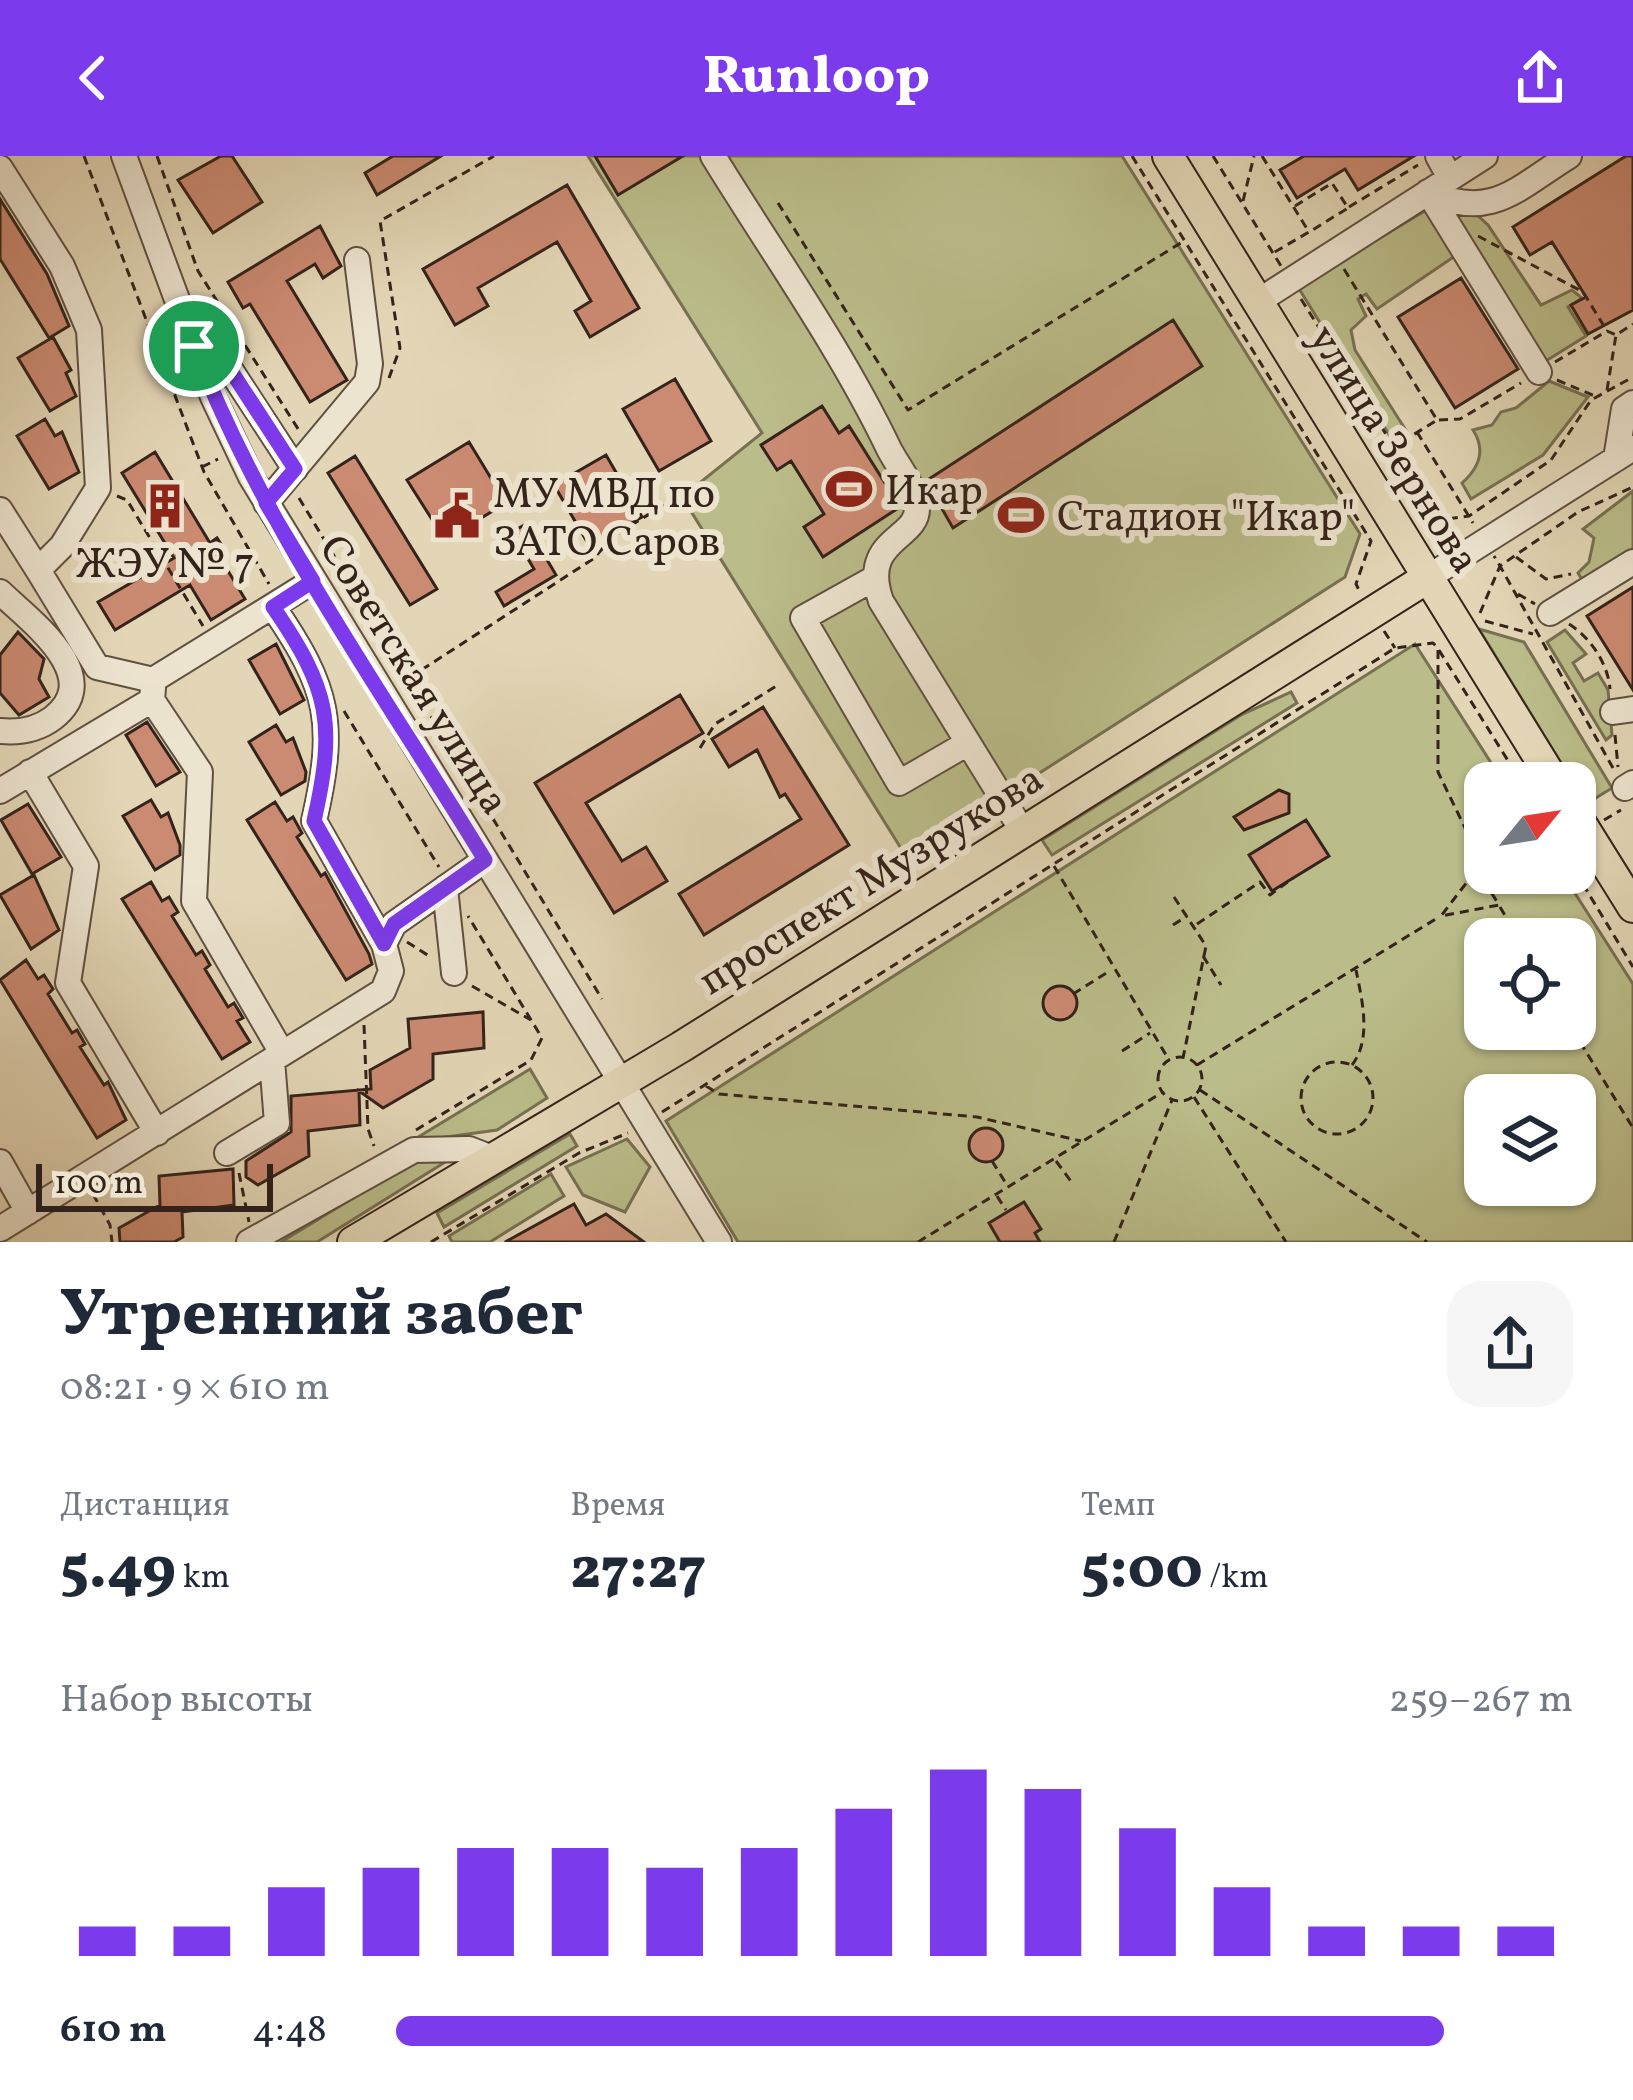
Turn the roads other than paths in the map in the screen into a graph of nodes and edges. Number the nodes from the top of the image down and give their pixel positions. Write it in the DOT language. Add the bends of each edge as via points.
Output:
graph roads {
  1 [pos="124,156"];
  2 [pos="713,156"];
  3 [pos="1168,156"];
  4 [pos="1486,156"];
  5 [pos="1568,156"];
  6 [pos="0,168"];
  7 [pos="1437,170"];
  8 [pos="357,260"];
  9 [pos="1257,302"];
  10 [pos="194,346"];
  11 [pos="1539,372"];
  12 [pos="1633,403"];
  13 [pos="1624,453"];
  14 [pos="300,463"];
  15 [pos="266,503"];
  16 [pos="4,523"];
  17 [pos="1633,562"];
  18 [pos="38,570"];
  19 [pos="1427,578"];
  20 [pos="873,579"];
  21 [pos="313,581"];
  22 [pos="0,592"];
  23 [pos="273,607"];
  24 [pos="1550,613"];
  25 [pos="24,616"];
  26 [pos="0,627"];
  27 [pos="152,690"];
  28 [pos="0,731"];
  29 [pos="968,742"];
  30 [pos="1543,762"];
  31 [pos="30,772"];
  32 [pos="0,791"];
  33 [pos="1596,829"];
  34 [pos="1022,832"];
  35 [pos="485,860"];
  36 [pos="445,888"];
  37 [pos="1633,907"];
  38 [pos="384,944"];
  39 [pos="454,973"];
  40 [pos="277,1056"];
  41 [pos="624,1081"];
  42 [pos="157,1133"];
  43 [pos="232,1150"];
  44 [pos="492,1158"];
  45 [pos="0,1162"];
  46 [pos="28,1212"];
  47 [pos="0,1229"];
  48 [pos="251,1235"];
  49 [pos="353,1242"];
  50 [pos="719,1242"];
  1 -- 10 [label="street, Советская улица"];
  2 -- 20 [label="street" via="874,414 917,507 878,558"];
  3 -- 9 [label="main road, улица Зернова"];
  4 -- 7 [label="street"];
  5 -- 7 [label="street" via="1499,201 1474,207"];
  6 -- 18 [label="street" via="62,266 89,330 98,488"];
  7 -- 9 [label="street"];
  7 -- 11 [label="street" via="1445,218"];
  8 -- 14 [label="street" via="367,382"];
  9 -- 19 [label="main road, улица Зернова"];
  10 -- 14 [label="street" via="222,357"];
  10 -- 15 [label="street, Советская улица"];
  12 -- 13 [label="street" via="1624,409"];
  13 -- 19 [label="street"];
  14 -- 15 [label="street"];
  15 -- 21 [label="street, Советская улица"];
  16 -- 18 [label="street"];
  17 -- 24 [label="street"];
  18 -- 27 [label="street" via="97,667"];
  19 -- 30 [label="main road, улица Зернова"];
  19 -- 34 [label="main road, проспект Музрукова"];
  20 -- 29 [label="street"];
  20 -- 29 [label="street" via="802,618 898,782"];
  21 -- 23 [label="street"];
  21 -- 35 [label="street, Советская улица"];
  22 -- 25 [label="street"];
  23 -- 27 [label="street"];
  23 -- 38 [label="street" via="323,695 329,756 314,821"];
  25 -- 26 [label="street"];
  25 -- 28 [label="street" via="70,665 71,689 65,708 43,726"];
  27 -- 31 [label="street"];
  27 -- 40 [label="street" via="200,772 194,901"];
  29 -- 34 [label="street"];
  31 -- 32 [label="street"];
  31 -- 42 [label="street" via="86,866 68,983"];
  33 -- 37 [label="main road"];
  34 -- 41 [label="main road, проспект Музрукова"];
  35 -- 36 [label="street"];
  35 -- 41 [label="street, Советская улица"];
  36 -- 38 [label="street" via="394,924"];
  36 -- 39 [label="street"];
  38 -- 40 [label="street" via="391,971 383,991"];
  40 -- 42 [label="street"];
  40 -- 43 [label="street" via="278,1123"];
  41 -- 44 [label="main road, проспект Музрукова"];
  41 -- 50 [label="street, Советская улица"];
  42 -- 46 [label="street"];
  44 -- 48 [label="street" via="469,1149 414,1150"];
  44 -- 49 [label="main road, проспект Музрукова"];
  45 -- 46 [label="street"];
  46 -- 47 [label="street"];
}
